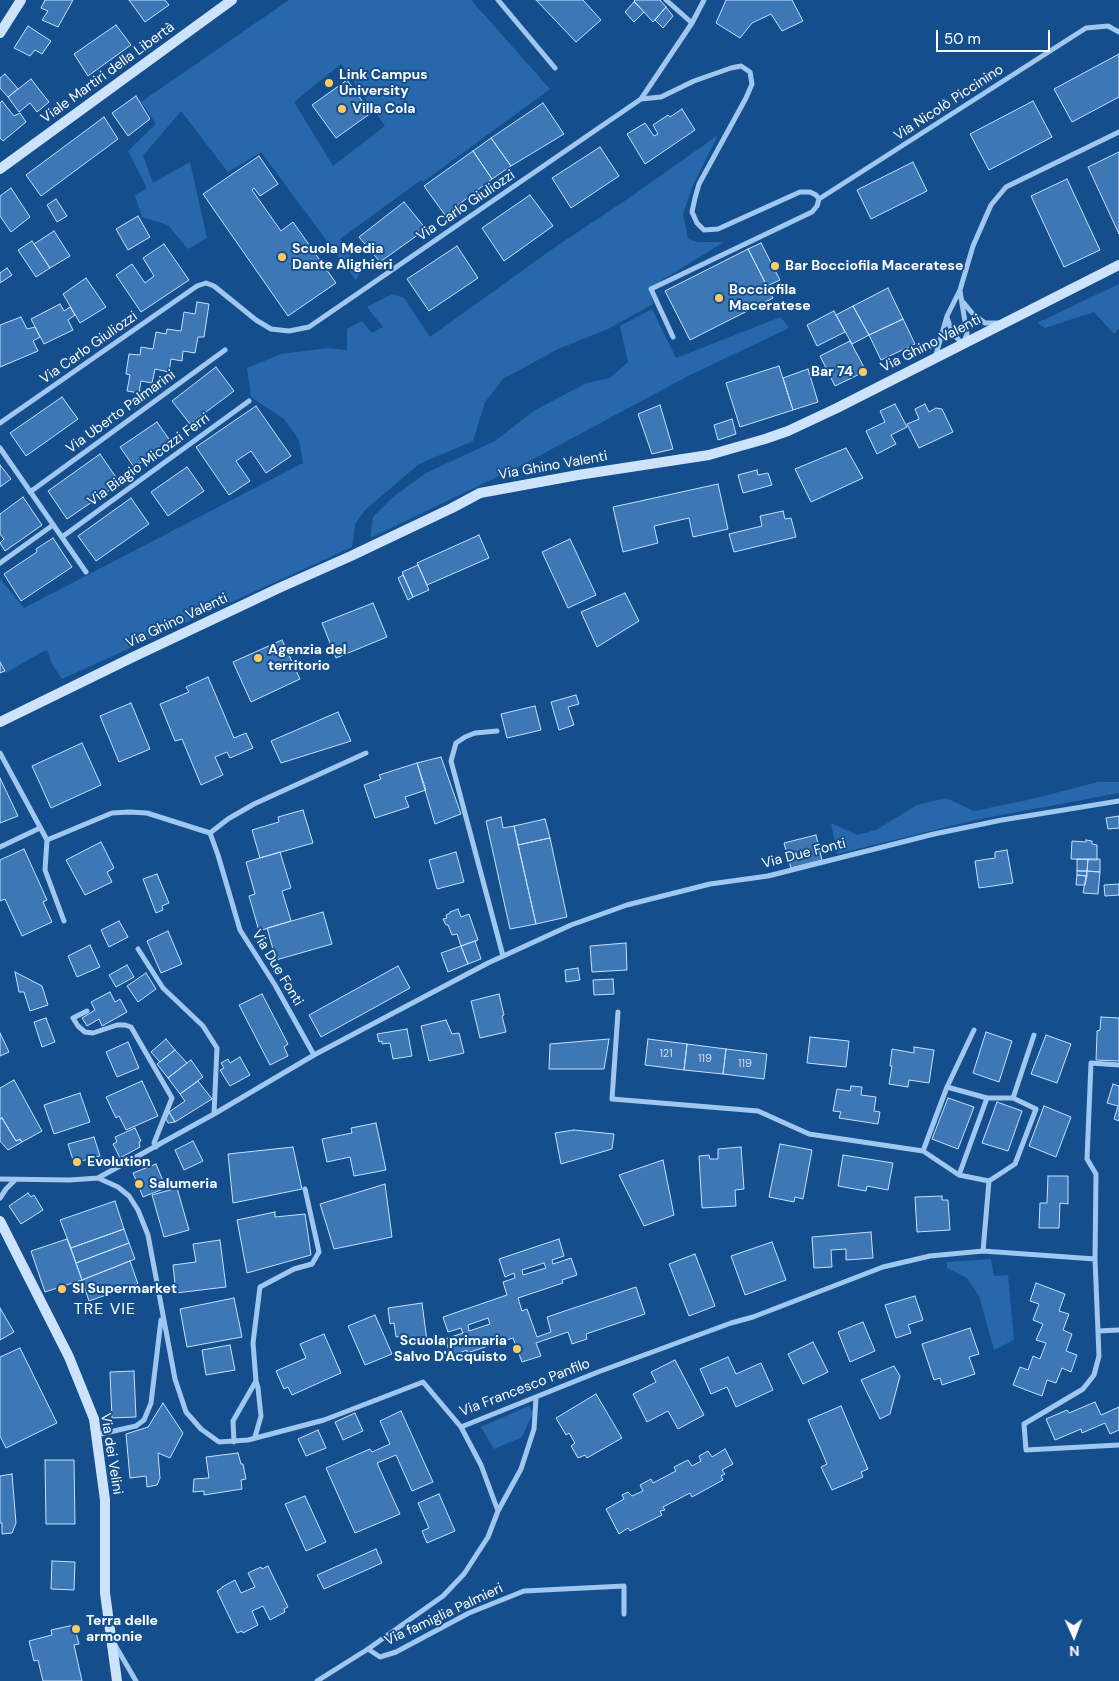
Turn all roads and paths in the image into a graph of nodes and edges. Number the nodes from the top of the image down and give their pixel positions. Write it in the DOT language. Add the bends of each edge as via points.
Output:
graph roads {
  1 [pos="21,0"];
  2 [pos="232,0"];
  3 [pos="666,0"];
  4 [pos="704,0"];
  5 [pos="502,1"];
  6 [pos="692,24"];
  7 [pos="1119,32"];
  8 [pos="0,33"];
  9 [pos="554,68"];
  10 [pos="641,99"];
  11 [pos="1119,132"];
  12 [pos="0,169"];
  13 [pos="819,199"];
  14 [pos="1119,265"];
  15 [pos="960,290"];
  16 [pos="962,301"];
  17 [pos="946,316"];
  18 [pos="1003,323"];
  19 [pos="673,337"];
  20 [pos="963,344"];
  21 [pos="224,350"];
  22 [pos="934,358"];
  23 [pos="249,401"];
  24 [pos="0,423"];
  25 [pos="0,448"];
  26 [pos="30,492"];
  27 [pos="54,525"];
  28 [pos="62,537"];
  29 [pos="0,563"];
  30 [pos="86,572"];
  31 [pos="0,722"];
  32 [pos="497,731"];
  33 [pos="0,753"];
  34 [pos="366,753"];
  35 [pos="1119,801"];
  36 [pos="40,828"];
  37 [pos="210,833"];
  38 [pos="47,840"];
  39 [pos="0,848"];
  40 [pos="64,921"];
  41 [pos="138,949"];
  42 [pos="502,956"];
  43 [pos="87,1011"];
  44 [pos="618,1012"];
  45 [pos="974,1030"];
  46 [pos="1034,1034"];
  47 [pos="314,1055"];
  48 [pos="1119,1065"];
  49 [pos="947,1087"];
  50 [pos="987,1098"];
  51 [pos="1013,1098"];
  52 [pos="214,1114"];
  53 [pos="156,1147"];
  54 [pos="922,1151"];
  55 [pos="959,1175"];
  56 [pos="98,1178"];
  57 [pos="0,1179"];
  58 [pos="15,1181"];
  59 [pos="989,1182"];
  60 [pos="305,1189"];
  61 [pos="0,1198"];
  62 [pos="0,1215"];
  63 [pos="0,1221"];
  64 [pos="983,1252"];
  65 [pos="1095,1259"];
  66 [pos="162,1309"];
  67 [pos="1119,1330"];
  68 [pos="1098,1331"];
  69 [pos="256,1381"];
  70 [pos="536,1398"];
  71 [pos="461,1427"];
  72 [pos="96,1435"];
  73 [pos="255,1438"];
  74 [pos="234,1442"];
  75 [pos="1119,1445"];
  76 [pos="498,1511"];
  77 [pos="624,1614"];
  78 [pos="111,1637"];
  79 [pos="368,1649"];
  80 [pos="117,1681"];
  81 [pos="136,1681"];
  82 [pos="317,1681"];
  1 -- 8 [label="main road"];
  2 -- 12 [label="main road, Viale Martiri della Libertà"];
  3 -- 6 [label="street"];
  4 -- 6 [label="street, Via Carlo Giuliozzi"];
  5 -- 9 [label="street"];
  6 -- 10 [label="street, Via Carlo Giuliozzi"];
  7 -- 13 [label="street, Via Nicolò Piccinino" via="1108,26 1086,28"];
  10 -- 13 [label="street" via="661,97 731,68 741,66 750,72 752,84 746,98 699,184 692,212 704,230 718,229 800,192 810,192"];
  10 -- 24 [label="street, Via Carlo Giuliozzi" via="309,327 290,331 271,329 206,283 197,286"];
  11 -- 15 [label="street" via="1006,187 991,205 973,246"];
  13 -- 19 [label="street, Via Nicolò Piccinino" via="812,212 651,289"];
  14 -- 18 [label="main road, Via Ghino Valenti"];
  15 -- 16 [label="street"];
  15 -- 17 [label="street"];
  16 -- 18 [label="street" via="985,322"];
  16 -- 20 [label="street" via="967,334"];
  17 -- 20 [label="street" via="952,332"];
  17 -- 22 [label="street"];
  18 -- 20 [label="main road, Via Ghino Valenti"];
  20 -- 22 [label="main road, Via Ghino Valenti"];
  21 -- 26 [label="street, Via Uberto Palmarini"];
  22 -- 31 [label="main road, Via Ghino Valenti" via="795,428 740,447 709,456 480,493"];
  23 -- 28 [label="street, Via Biagio Micozzi Ferri"];
  25 -- 26 [label="street"];
  26 -- 27 [label="street"];
  27 -- 28 [label="street"];
  27 -- 29 [label="street"];
  28 -- 30 [label="street"];
  32 -- 42 [label="street" via="475,733 456,743 451,761"];
  33 -- 36 [label="street"];
  34 -- 37 [label="street" via="254,804"];
  35 -- 42 [label="street, Via Due Fonti" via="976,825 768,876 710,884 659,896 571,925"];
  36 -- 38 [label="street"];
  36 -- 39 [label="street"];
  37 -- 38 [label="street" via="147,813 129,812 112,813"];
  37 -- 47 [label="street, Via Due Fonti" via="240,930"];
  38 -- 40 [label="street" via="45,870"];
  41 -- 52 [label="street" via="163,988 204,1026 217,1048"];
  42 -- 47 [label="street, Via Due Fonti"];
  43 -- 53 [label="street" via="73,1018 85,1032 93,1033 117,1025 131,1027 172,1098 154,1143"];
  44 -- 54 [label="street" via="612,1099 758,1111 808,1134"];
  45 -- 49 [label="street"];
  46 -- 51 [label="street"];
  47 -- 52 [label="street, Via Due Fonti"];
  48 -- 65 [label="street" via="1091,1063 1087,1159 1096,1174"];
  49 -- 50 [label="street"];
  49 -- 54 [label="street"];
  50 -- 51 [label="street"];
  50 -- 55 [label="street"];
  51 -- 59 [label="street" via="1036,1109 1014,1164"];
  52 -- 53 [label="street, Via Due Fonti"];
  53 -- 56 [label="street, Via Due Fonti"];
  54 -- 55 [label="street"];
  55 -- 59 [label="street"];
  56 -- 58 [label="street, Via Due Fonti"];
  56 -- 66 [label="street, Via Francesco Panfilo" via="118,1186 138,1210 148,1235"];
  57 -- 58 [label="street, Via Due Fonti"];
  58 -- 61 [label="street"];
  59 -- 64 [label="street"];
  60 -- 69 [label="street" via="319,1252 312,1264 294,1269 260,1287 253,1343"];
  62 -- 63 [label="main road, Via dei Velini"];
  63 -- 72 [label="main road, Via dei Velini" via="69,1357 94,1419"];
  64 -- 65 [label="street, Via Francesco Panfilo"];
  64 -- 70 [label="street, Via Francesco Panfilo" via="930,1256 883,1267"];
  65 -- 68 [label="street"];
  66 -- 72 [label="street" via="151,1403 144,1420 136,1426"];
  66 -- 74 [label="street, Via Francesco Panfilo" via="175,1379 186,1412 201,1429 220,1442"];
  67 -- 68 [label="street"];
  68 -- 75 [label="street" via="1099,1356 1094,1375 1083,1389 1024,1424 1026,1450"];
  69 -- 73 [label="street" via="261,1416"];
  69 -- 74 [label="street" via="233,1421"];
  70 -- 71 [label="street, Via Francesco Panfilo"];
  70 -- 76 [label="street, Via famiglia Palmieri" via="534,1429 521,1469"];
  71 -- 73 [label="street, Via Francesco Panfilo" via="424,1382 324,1420"];
  71 -- 76 [label="street" via="481,1465"];
  72 -- 78 [label="main road, Via dei Velini" via="105,1500 105,1593"];
  73 -- 74 [label="street, Via Francesco Panfilo"];
  76 -- 79 [label="street, Via famiglia Palmieri" via="488,1537 464,1574 443,1596"];
  77 -- 79 [label="street, Via famiglia Palmieri" via="624,1586 524,1591 469,1613 396,1652 380,1657"];
  78 -- 80 [label="main road, Via dei Velini"];
  78 -- 81 [label="street"];
  79 -- 82 [label="street, Via famiglia Palmieri"];
}
